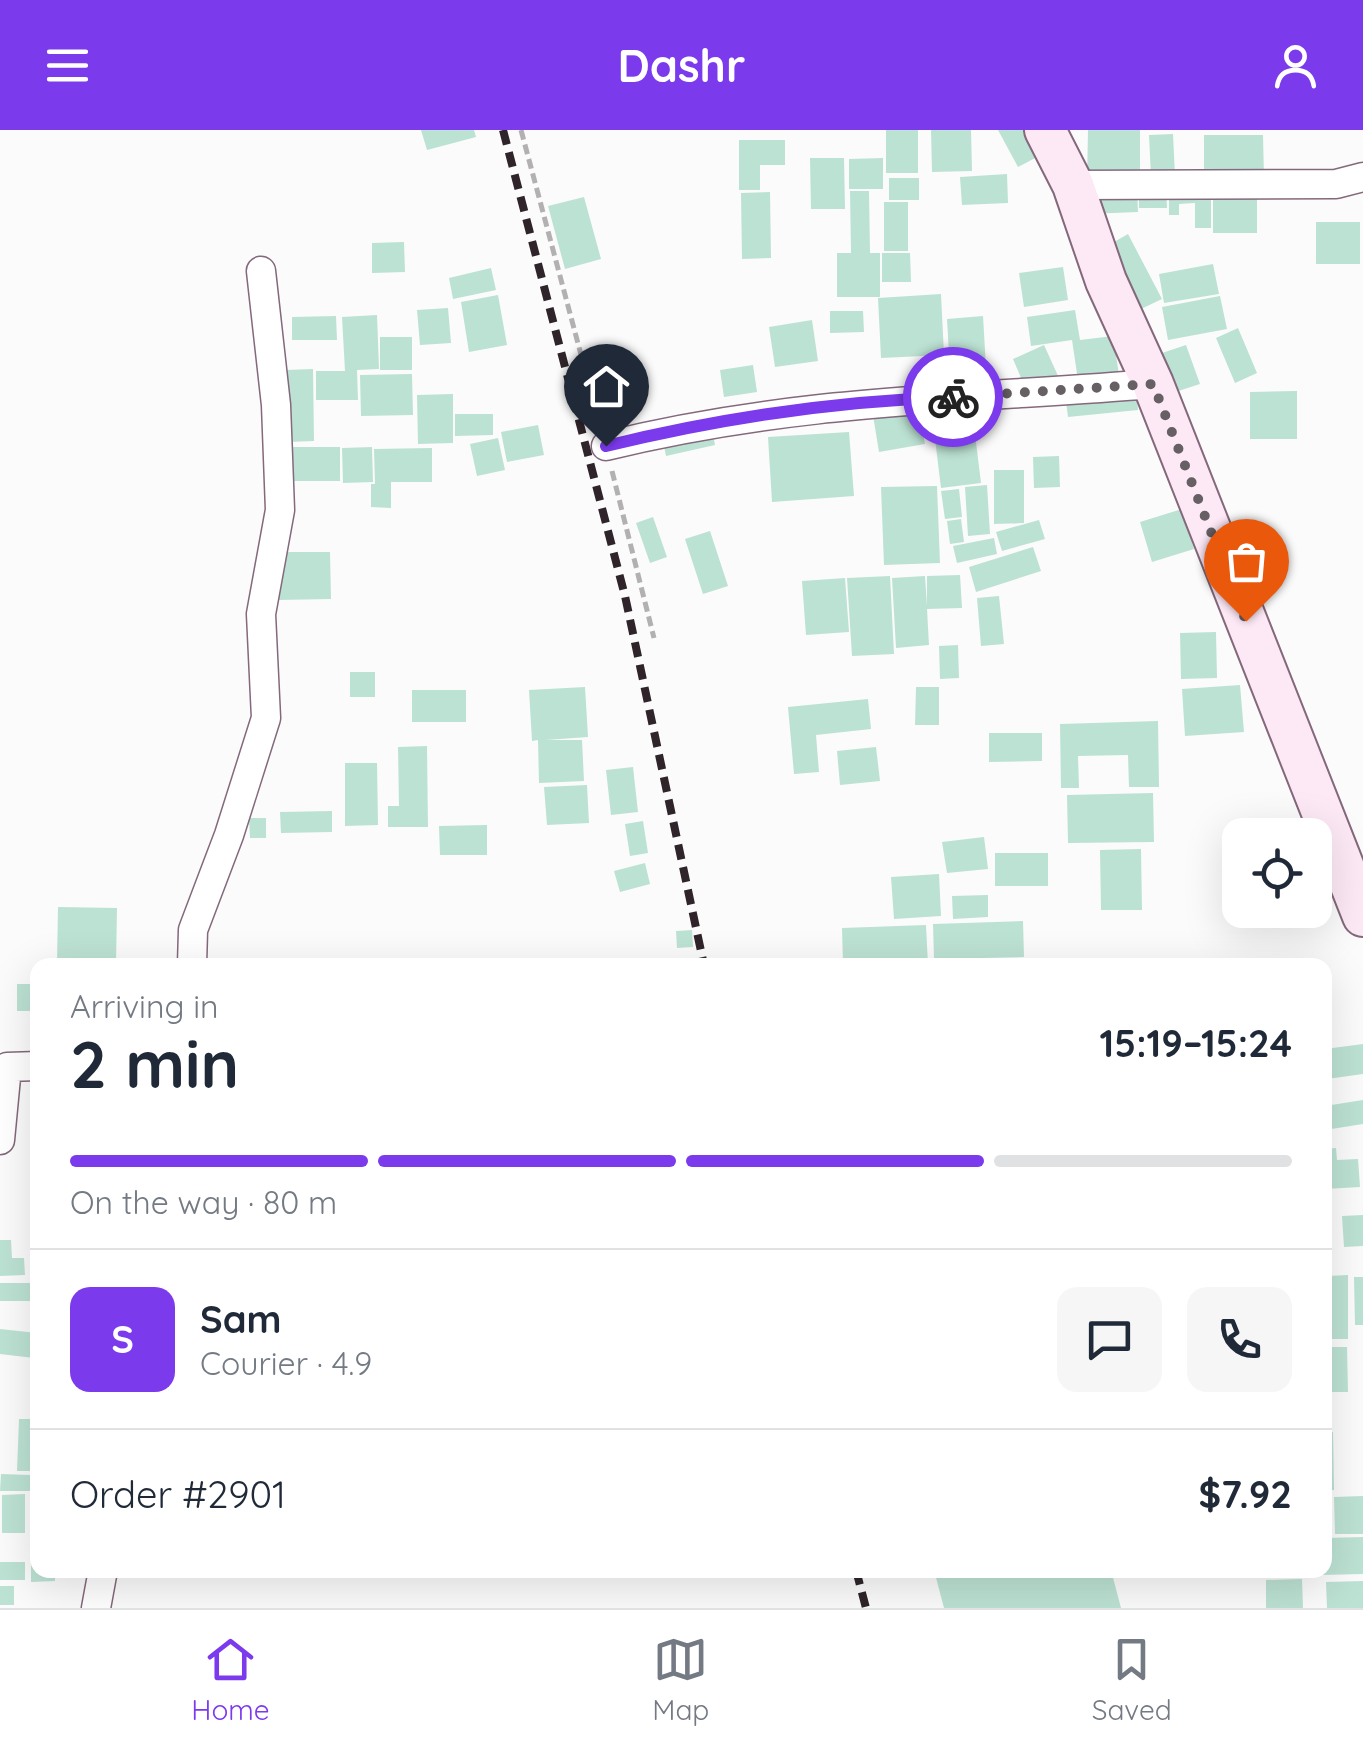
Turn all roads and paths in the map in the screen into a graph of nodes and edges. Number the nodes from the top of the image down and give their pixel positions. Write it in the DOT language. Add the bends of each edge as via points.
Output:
graph roads {
  1 [pos="521,130"];
  2 [pos="1045,130"];
  3 [pos="1363,178"];
  4 [pos="1073,186"];
  5 [pos="261,271"];
  6 [pos="1153,384"];
  7 [pos="606,446"];
  8 [pos="654,638"];
  9 [pos="1363,916"];
  10 [pos="192,958"];
  11 [pos="30,1066"];
  12 [pos="4,1067"];
  13 [pos="0,1140"];
  14 [pos="102,1578"];
  15 [pos="96,1608"];
  1 -- 7 [label="path"];
  2 -- 4 [label="street"];
  3 -- 4 [label="street" via="1336,184"];
  4 -- 6 [label="street"];
  5 -- 10 [label="street" via="280,510 261,614 266,718 193,930"];
  6 -- 7 [label="street" via="837,405 732,418"];
  6 -- 9 [label="street"];
  7 -- 8 [label="path"];
  11 -- 12 [label="street"];
  12 -- 13 [label="street"];
  14 -- 15 [label="street"];
}
